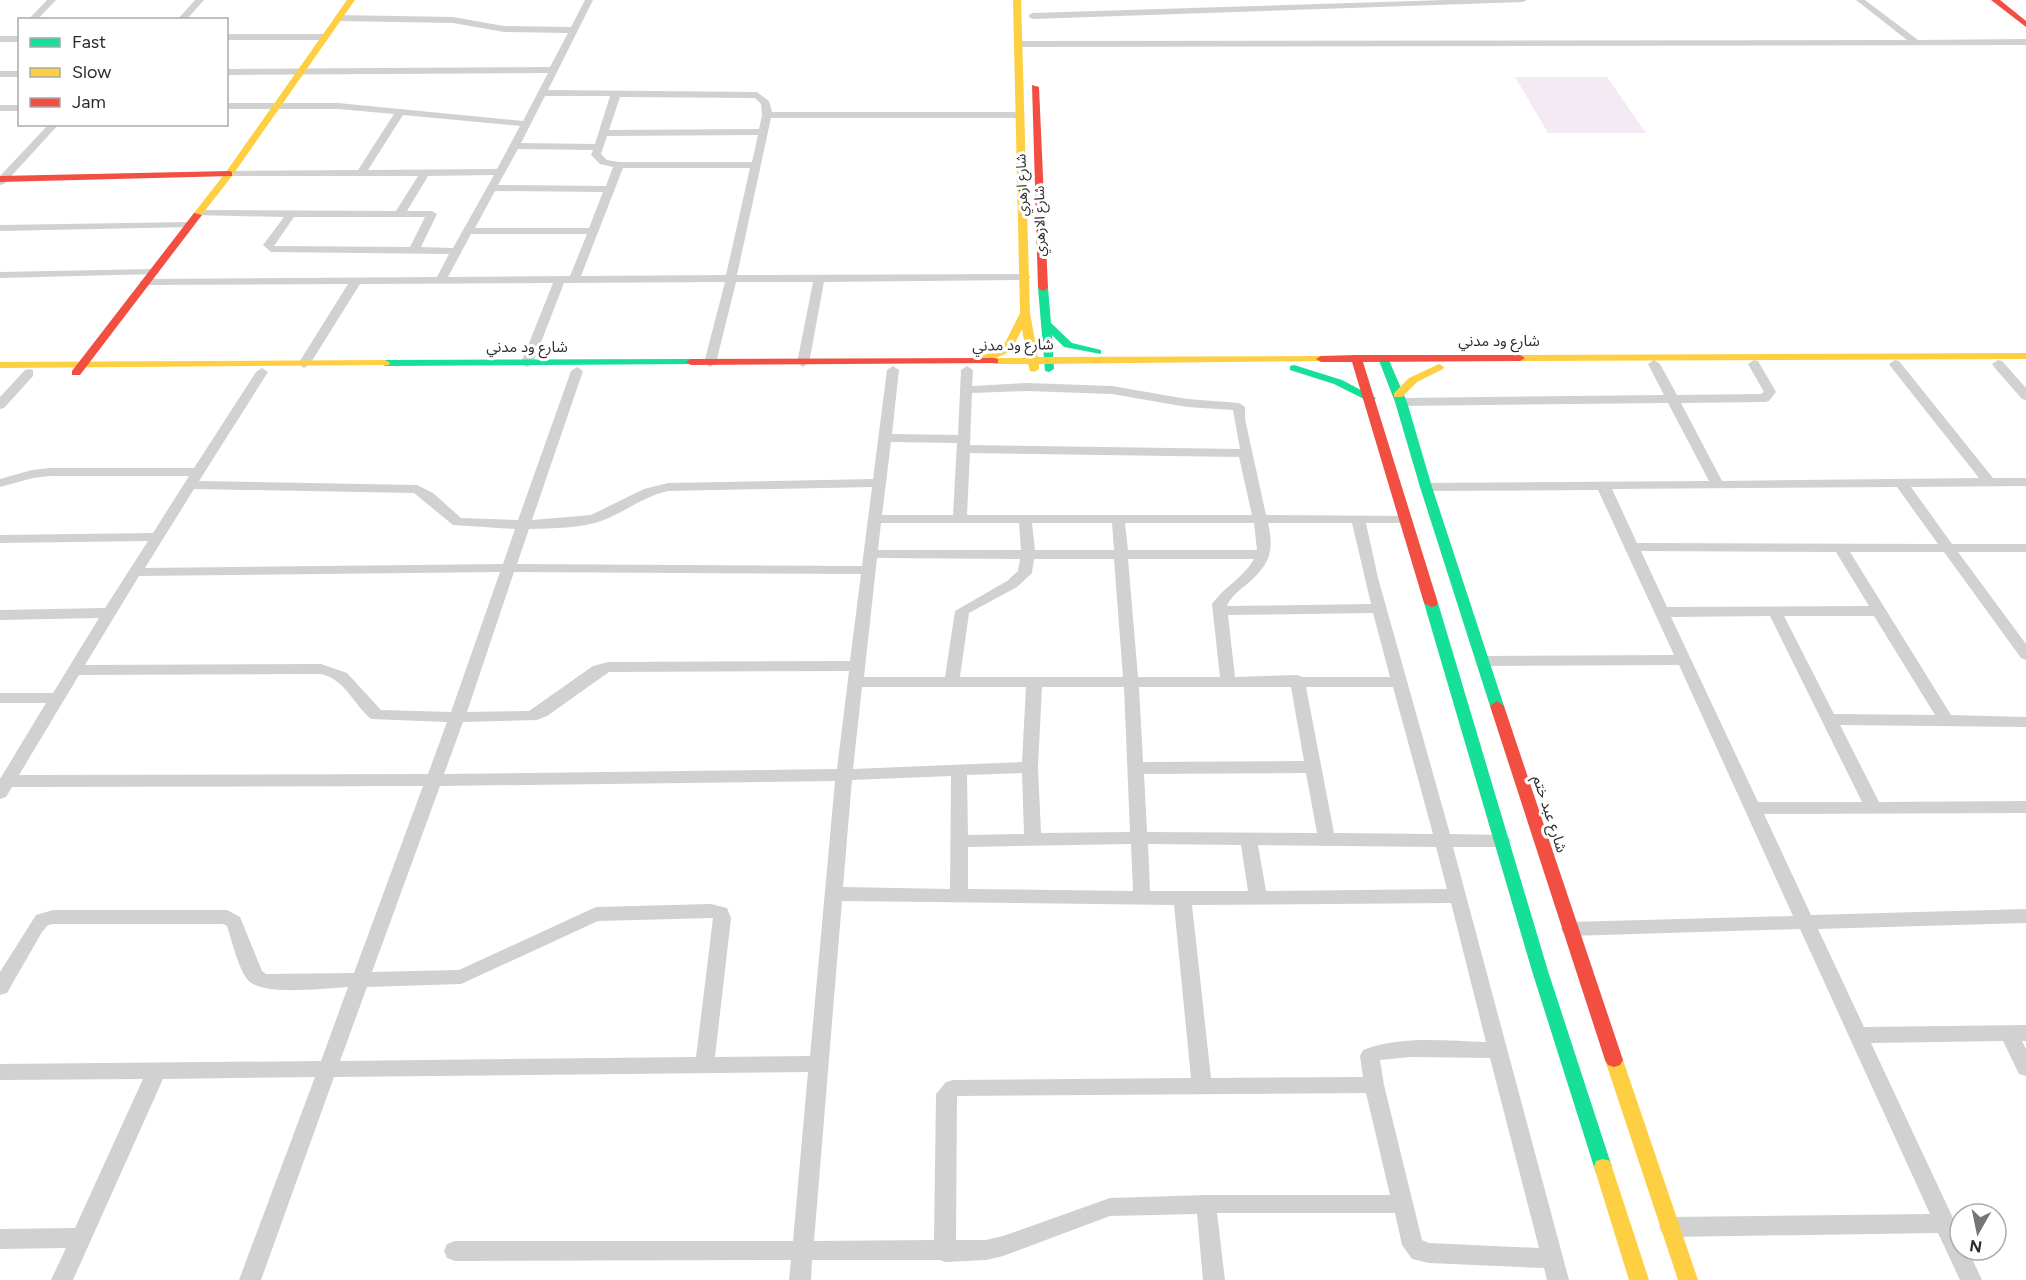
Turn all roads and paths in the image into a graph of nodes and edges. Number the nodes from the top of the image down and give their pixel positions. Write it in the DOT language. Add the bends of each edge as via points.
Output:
graph roads {
  1 [pos="52,0"];
  2 [pos="200,0"];
  3 [pos="351,0"];
  4 [pos="589,0"];
  5 [pos="1017,0"];
  6 [pos="1032,0"];
  7 [pos="1227,0"];
  8 [pos="1523,0"];
  9 [pos="1860,0"];
  10 [pos="1995,0"];
  11 [pos="2006,0"];
  12 [pos="1400,2"];
  13 [pos="1231,10"];
  14 [pos="1032,16"];
  15 [pos="2026,16"];
  16 [pos="34,18"];
  17 [pos="183,18"];
  18 [pos="338,18"];
  19 [pos="2026,25"];
  20 [pos="574,30"];
  21 [pos="228,37"];
  22 [pos="325,37"];
  23 [pos="0,39"];
  24 [pos="15,40"];
  25 [pos="1916,42"];
  26 [pos="2026,42"];
  27 [pos="1017,44"];
  28 [pos="1033,56"];
  29 [pos="553,70"];
  30 [pos="301,71"];
  31 [pos="228,72"];
  32 [pos="0,74"];
  33 [pos="18,74"];
  34 [pos="542,93"];
  35 [pos="616,93"];
  36 [pos="277,105"];
  37 [pos="228,106"];
  38 [pos="0,108"];
  39 [pos="18,108"];
  40 [pos="400,112"];
  41 [pos="766,115"];
  42 [pos="1020,115"];
  43 [pos="526,124"];
  44 [pos="53,126"];
  45 [pos="602,132"];
  46 [pos="763,132"];
  47 [pos="515,146"];
  48 [pos="598,147"];
  49 [pos="619,165"];
  50 [pos="756,165"];
  51 [pos="362,172"];
  52 [pos="501,172"];
  53 [pos="425,173"];
  54 [pos="229,174"];
  55 [pos="1,180"];
  56 [pos="492,188"];
  57 [pos="609,189"];
  58 [pos="198,213"];
  59 [pos="400,213"];
  60 [pos="291,214"];
  61 [pos="189,225"];
  62 [pos="0,228"];
  63 [pos="467,231"];
  64 [pos="593,231"];
  65 [pos="1024,244"];
  66 [pos="1041,244"];
  67 [pos="414,251"];
  68 [pos="456,251"];
  69 [pos="0,275"];
  70 [pos="149,277"];
  71 [pos="819,278"];
  72 [pos="1025,278"];
  73 [pos="731,279"];
  74 [pos="440,280"];
  75 [pos="560,280"];
  76 [pos="574,280"];
  77 [pos="356,281"];
  78 [pos="1025,313"];
  79 [pos="1046,324"];
  80 [pos="2026,356"];
  81 [pos="1305,358"];
  82 [pos="527,363"];
  83 [pos="710,363"];
  84 [pos="803,363"];
  85 [pos="1358,363"];
  86 [pos="1385,363"];
  87 [pos="303,364"];
  88 [pos="1654,364"];
  89 [pos="1754,364"];
  90 [pos="1895,364"];
  91 [pos="1998,364"];
  92 [pos="2026,364"];
  93 [pos="0,365"];
  94 [pos="1033,365"];
  95 [pos="1048,365"];
  96 [pos="967,366"];
  97 [pos="1438,367"];
  98 [pos="80,368"];
  99 [pos="1294,368"];
  100 [pos="893,370"];
  101 [pos="577,371"];
  102 [pos="262,372"];
  103 [pos="0,373"];
  104 [pos="29,373"];
  105 [pos="966,390"];
  106 [pos="2026,396"];
  107 [pos="1370,398"];
  108 [pos="1399,399"];
  109 [pos="1673,400"];
  110 [pos="0,405"];
  111 [pos="884,438"];
  112 [pos="964,444"];
  113 [pos="200,472"];
  114 [pos="1251,476"];
  115 [pos="2026,482"];
  116 [pos="0,483"];
  117 [pos="879,483"];
  118 [pos="1717,483"];
  119 [pos="1901,483"];
  120 [pos="1990,483"];
  121 [pos="1603,485"];
  122 [pos="192,486"];
  123 [pos="1426,487"];
  124 [pos="1026,518"];
  125 [pos="1118,518"];
  126 [pos="876,519"];
  127 [pos="960,519"];
  128 [pos="1260,519"];
  129 [pos="1405,519"];
  130 [pos="1358,520"];
  131 [pos="526,523"];
  132 [pos="158,537"];
  133 [pos="0,539"];
  134 [pos="1632,547"];
  135 [pos="1840,547"];
  136 [pos="1948,547"];
  137 [pos="2026,548"];
  138 [pos="1119,553"];
  139 [pos="1028,554"];
  140 [pos="1264,555"];
  141 [pos="870,562"];
  142 [pos="509,568"];
  143 [pos="137,573"];
  144 [pos="1379,608"];
  145 [pos="1219,611"];
  146 [pos="1880,611"];
  147 [pos="1662,612"];
  148 [pos="1775,612"];
  149 [pos="110,613"];
  150 [pos="0,615"];
  151 [pos="2026,655"];
  152 [pos="1684,660"];
  153 [pos="1483,661"];
  154 [pos="75,670"];
  155 [pos="855,674"];
  156 [pos="1228,680"];
  157 [pos="1297,680"];
  158 [pos="952,682"];
  159 [pos="1131,682"];
  160 [pos="1399,682"];
  161 [pos="1034,683"];
  162 [pos="0,698"];
  163 [pos="58,698"];
  164 [pos="457,717"];
  165 [pos="1830,719"];
  166 [pos="1946,721"];
  167 [pos="2026,722"];
  168 [pos="1314,766"];
  169 [pos="1030,767"];
  170 [pos="1136,768"];
  171 [pos="959,769"];
  172 [pos="844,775"];
  173 [pos="434,780"];
  174 [pos="4,787"];
  175 [pos="1873,806"];
  176 [pos="2026,807"];
  177 [pos="1752,808"];
  178 [pos="1140,838"];
  179 [pos="1248,838"];
  180 [pos="1033,839"];
  181 [pos="1327,839"];
  182 [pos="1443,840"];
  183 [pos="961,841"];
  184 [pos="1502,841"];
  185 [pos="833,894"];
  186 [pos="959,895"];
  187 [pos="1458,896"];
  188 [pos="1142,897"];
  189 [pos="1258,897"];
  190 [pos="1182,898"];
  191 [pos="2026,916"];
  192 [pos="1804,921"];
  193 [pos="1570,929"];
  194 [pos="7,960"];
  195 [pos="359,981"];
  196 [pos="0,987"];
  197 [pos="2017,1033"];
  198 [pos="1857,1035"];
  199 [pos="1498,1050"];
  200 [pos="705,1064"];
  201 [pos="820,1064"];
  202 [pos="327,1068"];
  203 [pos="2026,1068"];
  204 [pos="157,1070"];
  205 [pos="0,1072"];
  206 [pos="1374,1085"];
  207 [pos="1202,1086"];
  208 [pos="1206,1204"];
  209 [pos="1401,1204"];
  210 [pos="1945,1223"];
  211 [pos="1670,1227"];
  212 [pos="81,1238"];
  213 [pos="0,1239"];
  214 [pos="803,1249"];
  215 [pos="455,1251"];
  216 [pos="945,1252"];
  217 [pos="1552,1259"];
  218 [pos="62,1280"];
  219 [pos="249,1280"];
  220 [pos="800,1280"];
  221 [pos="1214,1280"];
  222 [pos="1558,1280"];
  223 [pos="1639,1280"];
  224 [pos="1688,1280"];
  225 [pos="1971,1280"];
  1 -- 16 [label="street"];
  2 -- 17 [label="street"];
  3 -- 18 [label="main road"];
  4 -- 20 [label="street"];
  5 -- 27 [label="main road, شارع ازهري"];
  6 -- 14 [label="main road, شارع الازهري"];
  7 -- 13 [label="street"];
  8 -- 12 [label="street"];
  9 -- 25 [label="street"];
  10 -- 19 [label="main road"];
  11 -- 15 [label="main road"];
  12 -- 13 [label="street"];
  13 -- 14 [label="street"];
  14 -- 28 [label="main road, شارع الازهري"];
  18 -- 20 [label="street" via="453,20 504,29"];
  18 -- 22 [label="main road"];
  20 -- 29 [label="street"];
  21 -- 22 [label="street"];
  22 -- 30 [label="main road"];
  23 -- 24 [label="street"];
  25 -- 26 [label="street"];
  25 -- 28 [label="street"];
  27 -- 28 [label="street"];
  27 -- 42 [label="main road, شارع ازهري"];
  28 -- 66 [label="main road, شارع الازهري"];
  29 -- 30 [label="street"];
  29 -- 34 [label="street"];
  30 -- 31 [label="street"];
  30 -- 36 [label="main road"];
  32 -- 33 [label="street"];
  34 -- 35 [label="street"];
  34 -- 43 [label="street"];
  35 -- 41 [label="street" via="757,95 766,103"];
  35 -- 45 [label="street"];
  36 -- 37 [label="street"];
  36 -- 40 [label="street"];
  36 -- 54 [label="main road"];
  38 -- 39 [label="street"];
  40 -- 43 [label="street"];
  40 -- 51 [label="street"];
  41 -- 42 [label="street"];
  41 -- 46 [label="street"];
  42 -- 65 [label="main road, شارع ازهري"];
  43 -- 47 [label="street"];
  44 -- 55 [label="street"];
  45 -- 46 [label="street"];
  45 -- 48 [label="street"];
  46 -- 50 [label="street"];
  47 -- 48 [label="street"];
  47 -- 52 [label="street"];
  48 -- 49 [label="street" via="596,155 600,159"];
  49 -- 50 [label="street"];
  49 -- 57 [label="street"];
  50 -- 73 [label="street"];
  51 -- 53 [label="street"];
  51 -- 54 [label="street"];
  52 -- 53 [label="street"];
  52 -- 56 [label="street"];
  53 -- 59 [label="street"];
  54 -- 55 [label="main road"];
  54 -- 58 [label="main road"];
  56 -- 57 [label="street"];
  56 -- 63 [label="street"];
  57 -- 64 [label="street"];
  58 -- 60 [label="street"];
  58 -- 61 [label="main road"];
  59 -- 60 [label="street"];
  59 -- 67 [label="street" via="432,214"];
  60 -- 67 [label="street" via="268,245 271,249"];
  61 -- 62 [label="street"];
  61 -- 70 [label="main road"];
  63 -- 64 [label="street"];
  63 -- 68 [label="street"];
  64 -- 76 [label="street"];
  65 -- 66 [label="main road"];
  65 -- 72 [label="main road, شارع ازهري"];
  66 -- 79 [label="main road, شارع الازهري"];
  67 -- 68 [label="street"];
  68 -- 74 [label="street"];
  69 -- 70 [label="street"];
  70 -- 77 [label="street"];
  70 -- 98 [label="main road"];
  71 -- 72 [label="street"];
  71 -- 73 [label="street"];
  71 -- 84 [label="street"];
  72 -- 78 [label="main road, شارع ازهري"];
  73 -- 76 [label="street"];
  73 -- 83 [label="street"];
  74 -- 75 [label="street"];
  74 -- 77 [label="street"];
  75 -- 76 [label="street"];
  75 -- 82 [label="street"];
  77 -- 87 [label="street"];
  78 -- 94 [label="main road, شارع ازهري"];
  78 -- 96 [label="main road" via="1008,350"];
  79 -- 81 [label="main road" via="1068,345 1089,351 1286,354"];
  79 -- 95 [label="main road, شارع الازهري"];
  80 -- 86 [label="main road, شارع ود مدني"];
  81 -- 85 [label="main road, شارع ود مدني"];
  81 -- 95 [label="main road, شارع ود مدني"];
  82 -- 83 [label="main road, شارع ود مدني"];
  82 -- 87 [label="main road, شارع ود مدني"];
  83 -- 84 [label="main road, شارع ود مدني"];
  84 -- 96 [label="main road, شارع ود مدني"];
  85 -- 86 [label="main road, شارع ود مدني"];
  85 -- 99 [label="main road, شارع ود مدني"];
  85 -- 107 [label="main road"];
  86 -- 97 [label="main road, شارع ود مدني"];
  86 -- 108 [label="main road, شارع عبد ختم"];
  87 -- 98 [label="main road, شارع ود مدني"];
  88 -- 89 [label="main road, شارع ود مدني"];
  88 -- 97 [label="main road, شارع ود مدني"];
  88 -- 109 [label="street"];
  89 -- 90 [label="main road, شارع ود مدني"];
  89 -- 109 [label="street" via="1770,392 1765,398"];
  90 -- 91 [label="main road, شارع ود مدني"];
  90 -- 120 [label="street"];
  91 -- 92 [label="main road, شارع ود مدني"];
  91 -- 106 [label="street"];
  93 -- 98 [label="main road, شارع ود مدني"];
  94 -- 95 [label="main road, شارع ود مدني"];
  94 -- 96 [label="main road, شارع ود مدني"];
  95 -- 99 [label="main road, شارع ود مدني"];
  96 -- 100 [label="main road, شارع ود مدني"];
  96 -- 105 [label="street"];
  97 -- 108 [label="main road" via="1413,380"];
  98 -- 102 [label="main road, شارع ود مدني"];
  98 -- 104 [label="main road, شارع ود مدني"];
  99 -- 107 [label="main road" via="1338,382"];
  100 -- 101 [label="main road, شارع ود مدني"];
  100 -- 111 [label="street"];
  101 -- 102 [label="main road, شارع ود مدني"];
  101 -- 131 [label="street"];
  102 -- 113 [label="street"];
  103 -- 104 [label="main road, شارع ود مدني"];
  104 -- 110 [label="street"];
  105 -- 112 [label="street"];
  105 -- 114 [label="street" via="1112,390 1239,408"];
  107 -- 129 [label="main road"];
  108 -- 109 [label="street"];
  108 -- 123 [label="main road, شارع عبد ختم"];
  109 -- 118 [label="street"];
  111 -- 112 [label="street"];
  111 -- 117 [label="street"];
  112 -- 114 [label="street" via="1245,453"];
  112 -- 127 [label="street"];
  113 -- 116 [label="street" via="50,472"];
  113 -- 122 [label="street"];
  114 -- 128 [label="street"];
  115 -- 120 [label="street"];
  117 -- 126 [label="street"];
  117 -- 131 [label="street" via="668,487 583,522"];
  118 -- 119 [label="street"];
  118 -- 121 [label="street"];
  119 -- 120 [label="street"];
  119 -- 136 [label="street"];
  121 -- 123 [label="street"];
  121 -- 134 [label="street"];
  122 -- 131 [label="street" via="417,489 427,493 448,517 458,522"];
  122 -- 132 [label="street"];
  123 -- 153 [label="main road, شارع عبد ختم"];
  124 -- 125 [label="street"];
  124 -- 127 [label="street"];
  124 -- 139 [label="street"];
  125 -- 128 [label="street"];
  125 -- 138 [label="street"];
  126 -- 127 [label="street"];
  126 -- 141 [label="street"];
  128 -- 130 [label="street"];
  128 -- 140 [label="street"];
  129 -- 130 [label="street"];
  129 -- 184 [label="main road"];
  130 -- 144 [label="street"];
  131 -- 142 [label="street"];
  132 -- 133 [label="street"];
  132 -- 143 [label="street"];
  134 -- 135 [label="street"];
  134 -- 147 [label="street"];
  135 -- 136 [label="street"];
  135 -- 146 [label="street"];
  136 -- 137 [label="street"];
  136 -- 151 [label="street"];
  138 -- 139 [label="street"];
  138 -- 140 [label="street"];
  138 -- 159 [label="street"];
  139 -- 141 [label="street"];
  139 -- 158 [label="street" via="1025,573 962,611"];
  140 -- 145 [label="street" via="1256,570 1223,598"];
  141 -- 142 [label="street"];
  141 -- 155 [label="street"];
  142 -- 143 [label="street"];
  142 -- 164 [label="street"];
  143 -- 149 [label="street"];
  144 -- 145 [label="street"];
  144 -- 160 [label="street"];
  145 -- 156 [label="street"];
  146 -- 148 [label="street"];
  146 -- 166 [label="street"];
  147 -- 148 [label="street"];
  147 -- 152 [label="street"];
  148 -- 165 [label="street"];
  149 -- 150 [label="street"];
  149 -- 154 [label="street"];
  152 -- 153 [label="street"];
  152 -- 177 [label="street"];
  153 -- 193 [label="main road, شارع عبد ختم"];
  154 -- 163 [label="street"];
  154 -- 164 [label="street" via="321,669 345,676 368,709 377,715"];
  155 -- 158 [label="street"];
  155 -- 164 [label="street" via="608,667 598,670 536,715"];
  155 -- 172 [label="street"];
  156 -- 157 [label="street"];
  156 -- 159 [label="street"];
  157 -- 160 [label="street"];
  157 -- 168 [label="street"];
  158 -- 161 [label="street"];
  159 -- 161 [label="street"];
  159 -- 170 [label="street"];
  160 -- 182 [label="street"];
  161 -- 169 [label="street"];
  162 -- 163 [label="street"];
  163 -- 174 [label="street"];
  164 -- 173 [label="street"];
  165 -- 166 [label="street"];
  165 -- 175 [label="street"];
  166 -- 167 [label="street"];
  168 -- 170 [label="street"];
  168 -- 181 [label="street"];
  169 -- 171 [label="street"];
  169 -- 180 [label="street"];
  170 -- 178 [label="street"];
  171 -- 172 [label="street"];
  171 -- 183 [label="street"];
  172 -- 173 [label="street"];
  172 -- 185 [label="street"];
  173 -- 174 [label="street"];
  173 -- 195 [label="street"];
  175 -- 176 [label="street"];
  175 -- 177 [label="street"];
  177 -- 192 [label="street"];
  178 -- 179 [label="street"];
  178 -- 180 [label="street"];
  178 -- 188 [label="street"];
  179 -- 181 [label="street"];
  179 -- 189 [label="street"];
  180 -- 183 [label="street"];
  181 -- 182 [label="street"];
  182 -- 184 [label="street"];
  182 -- 187 [label="street"];
  183 -- 186 [label="street"];
  184 -- 223 [label="main road"];
  185 -- 186 [label="street"];
  185 -- 201 [label="street"];
  186 -- 188 [label="street"];
  187 -- 189 [label="street"];
  187 -- 199 [label="street"];
  188 -- 190 [label="street"];
  189 -- 190 [label="street"];
  190 -- 207 [label="street"];
  191 -- 192 [label="street"];
  192 -- 193 [label="street"];
  192 -- 198 [label="street"];
  193 -- 211 [label="main road, شارع عبد ختم"];
  194 -- 195 [label="street" via="42,920 53,917 218,915 234,922 254,975 262,981"];
  194 -- 196 [label="street"];
  195 -- 200 [label="street" via="461,977 596,914 721,913"];
  195 -- 202 [label="street"];
  197 -- 198 [label="street"];
  197 -- 203 [label="street"];
  198 -- 210 [label="street"];
  199 -- 206 [label="street" via="1375,1053 1370,1056"];
  199 -- 217 [label="street"];
  200 -- 201 [label="street"];
  200 -- 202 [label="street"];
  201 -- 214 [label="street"];
  202 -- 204 [label="street"];
  202 -- 219 [label="street"];
  204 -- 205 [label="street"];
  204 -- 212 [label="street"];
  206 -- 207 [label="street"];
  206 -- 209 [label="street"];
  207 -- 216 [label="street" via="948,1090"];
  208 -- 209 [label="street"];
  208 -- 216 [label="street" via="1110,1207 1003,1246"];
  208 -- 221 [label="street"];
  209 -- 217 [label="street" via="1413,1245 1420,1252"];
  210 -- 211 [label="street"];
  210 -- 225 [label="street"];
  211 -- 224 [label="main road, شارع عبد ختم"];
  212 -- 213 [label="street"];
  212 -- 218 [label="street"];
  214 -- 215 [label="street"];
  214 -- 216 [label="street"];
  214 -- 220 [label="street"];
  217 -- 222 [label="street"];
}
